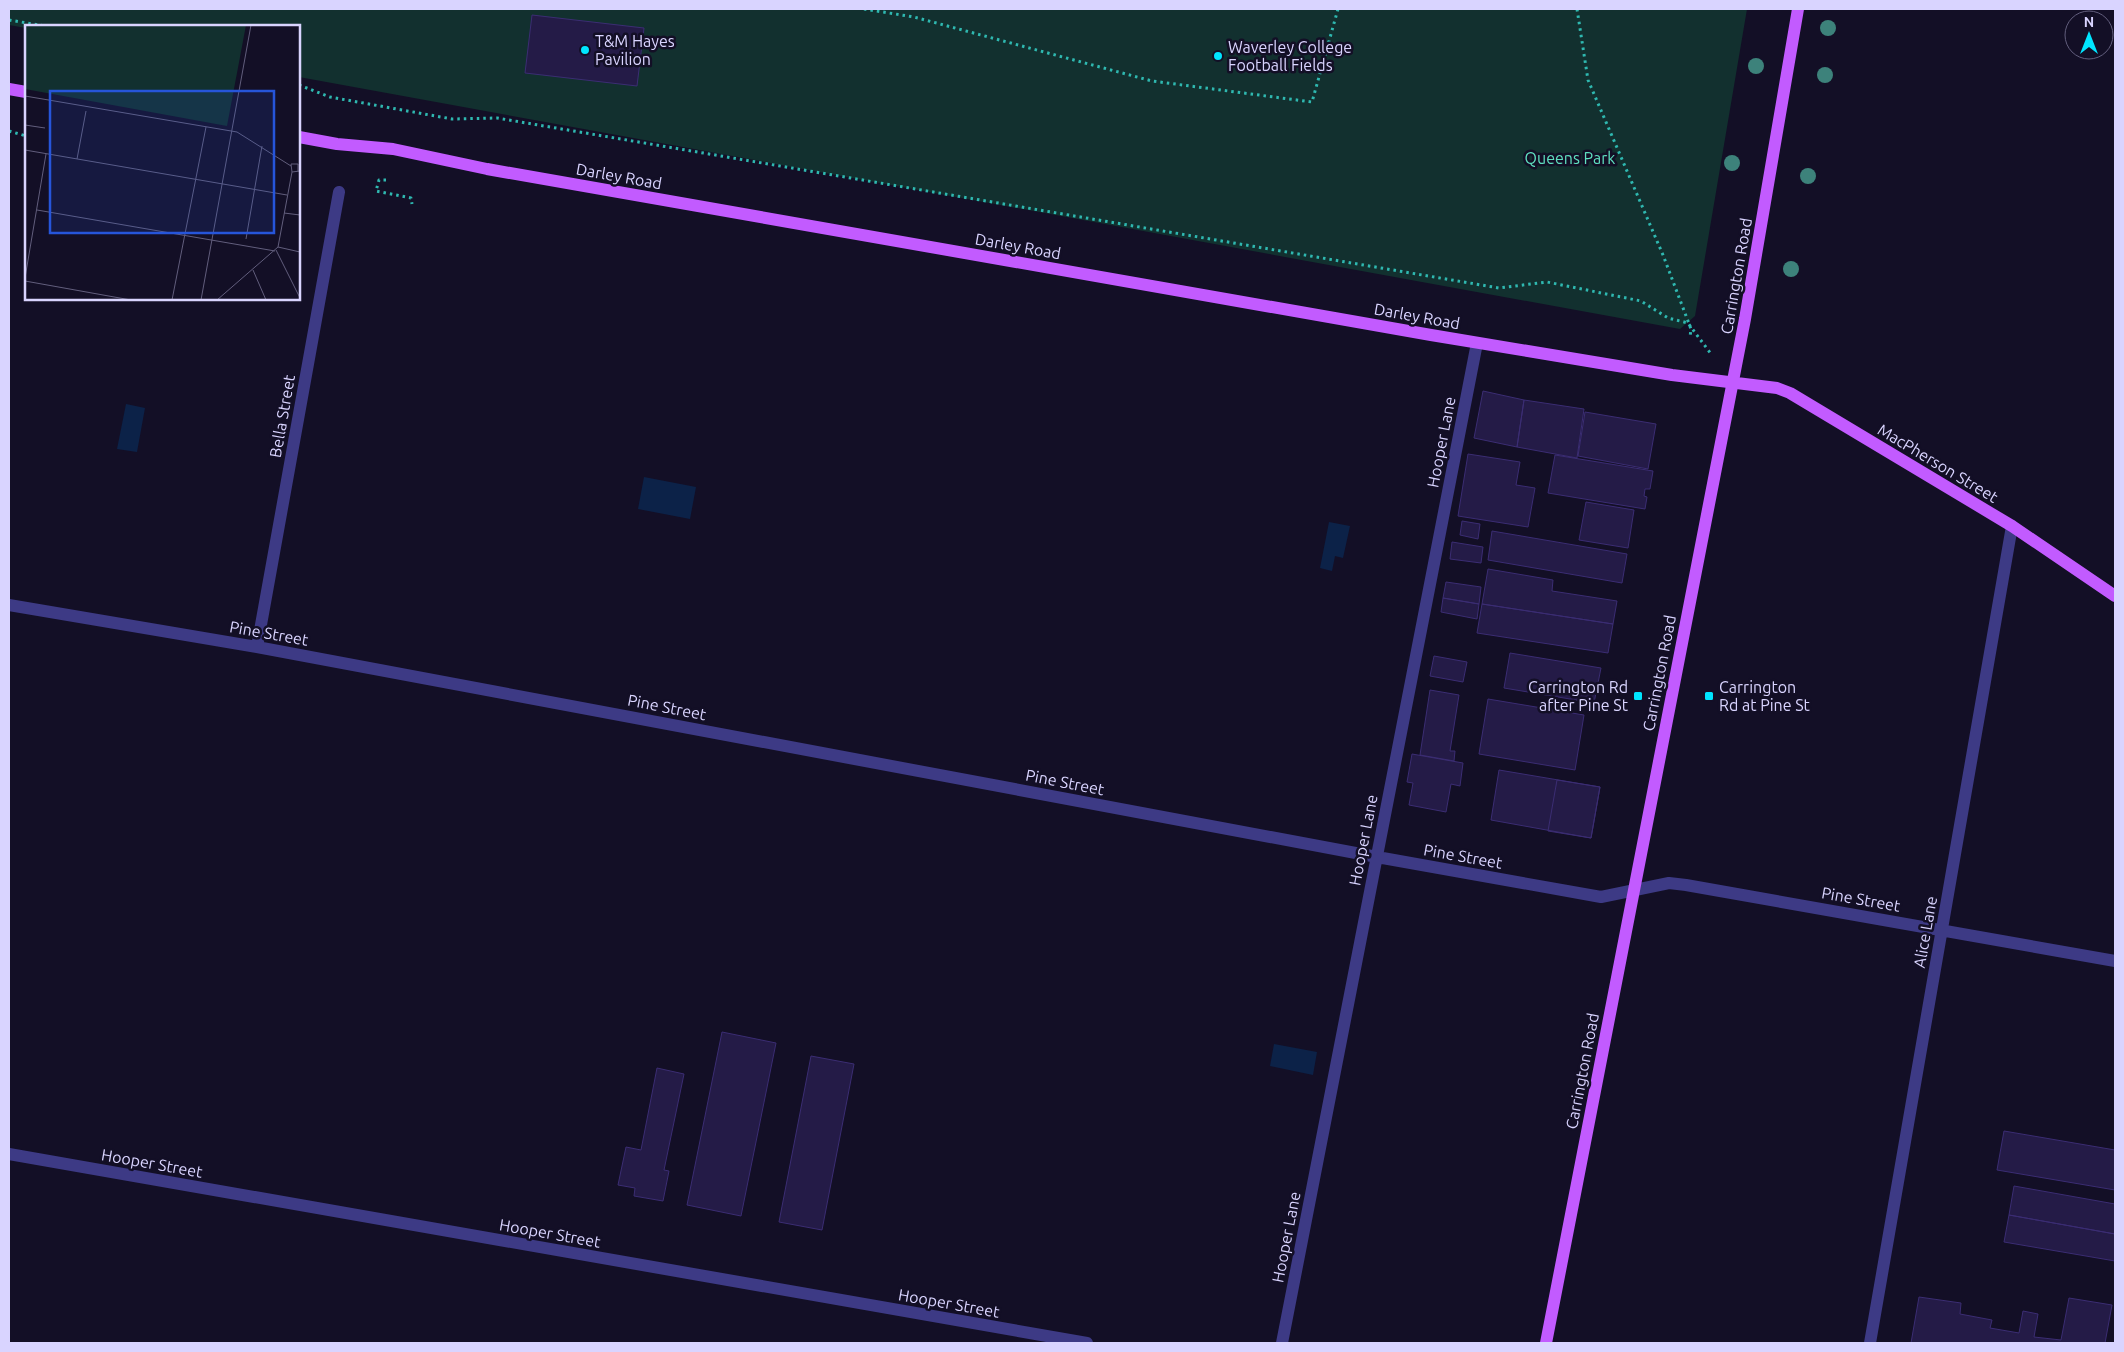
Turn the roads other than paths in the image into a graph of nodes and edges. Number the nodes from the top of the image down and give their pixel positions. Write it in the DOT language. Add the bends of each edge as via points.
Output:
graph roads {
  1 [pos="1798,9"];
  2 [pos="9,89"];
  3 [pos="25,92"];
  4 [pos="300,137"];
  5 [pos="340,192"];
  6 [pos="1477,343"];
  7 [pos="1733,382"];
  8 [pos="2012,526"];
  9 [pos="2115,596"];
  10 [pos="9,605"];
  11 [pos="257,647"];
  12 [pos="1376,857"];
  13 [pos="1634,890"];
  14 [pos="1942,930"];
  15 [pos="2115,961"];
  16 [pos="9,1154"];
  17 [pos="1086,1343"];
  18 [pos="1282,1343"];
  19 [pos="1546,1343"];
  20 [pos="1870,1343"];
  1 -- 7 [label="main road, Carrington Road"];
  2 -- 3 [label="main road"];
  4 -- 6 [label="main road, Darley Road" via="393,149 487,169"];
  5 -- 11 [label="street, Bella Street"];
  6 -- 7 [label="main road, Darley Road"];
  6 -- 12 [label="street, Hooper Lane"];
  7 -- 8 [label="main road, MacPherson Street" via="1790,393"];
  7 -- 13 [label="main road, Carrington Road"];
  8 -- 9 [label="main road, MacPherson Street"];
  8 -- 14 [label="street, Alice Lane"];
  10 -- 11 [label="street, Pine Street"];
  11 -- 12 [label="street, Pine Street"];
  12 -- 13 [label="street, Pine Street" via="1601,897"];
  12 -- 18 [label="street, Hooper Lane"];
  13 -- 14 [label="street, Pine Street" via="1669,883 1686,884"];
  13 -- 19 [label="main road, Carrington Road"];
  14 -- 15 [label="street, Pine Street"];
  14 -- 20 [label="street, Alice Lane"];
  16 -- 17 [label="street, Hooper Street"];
}
